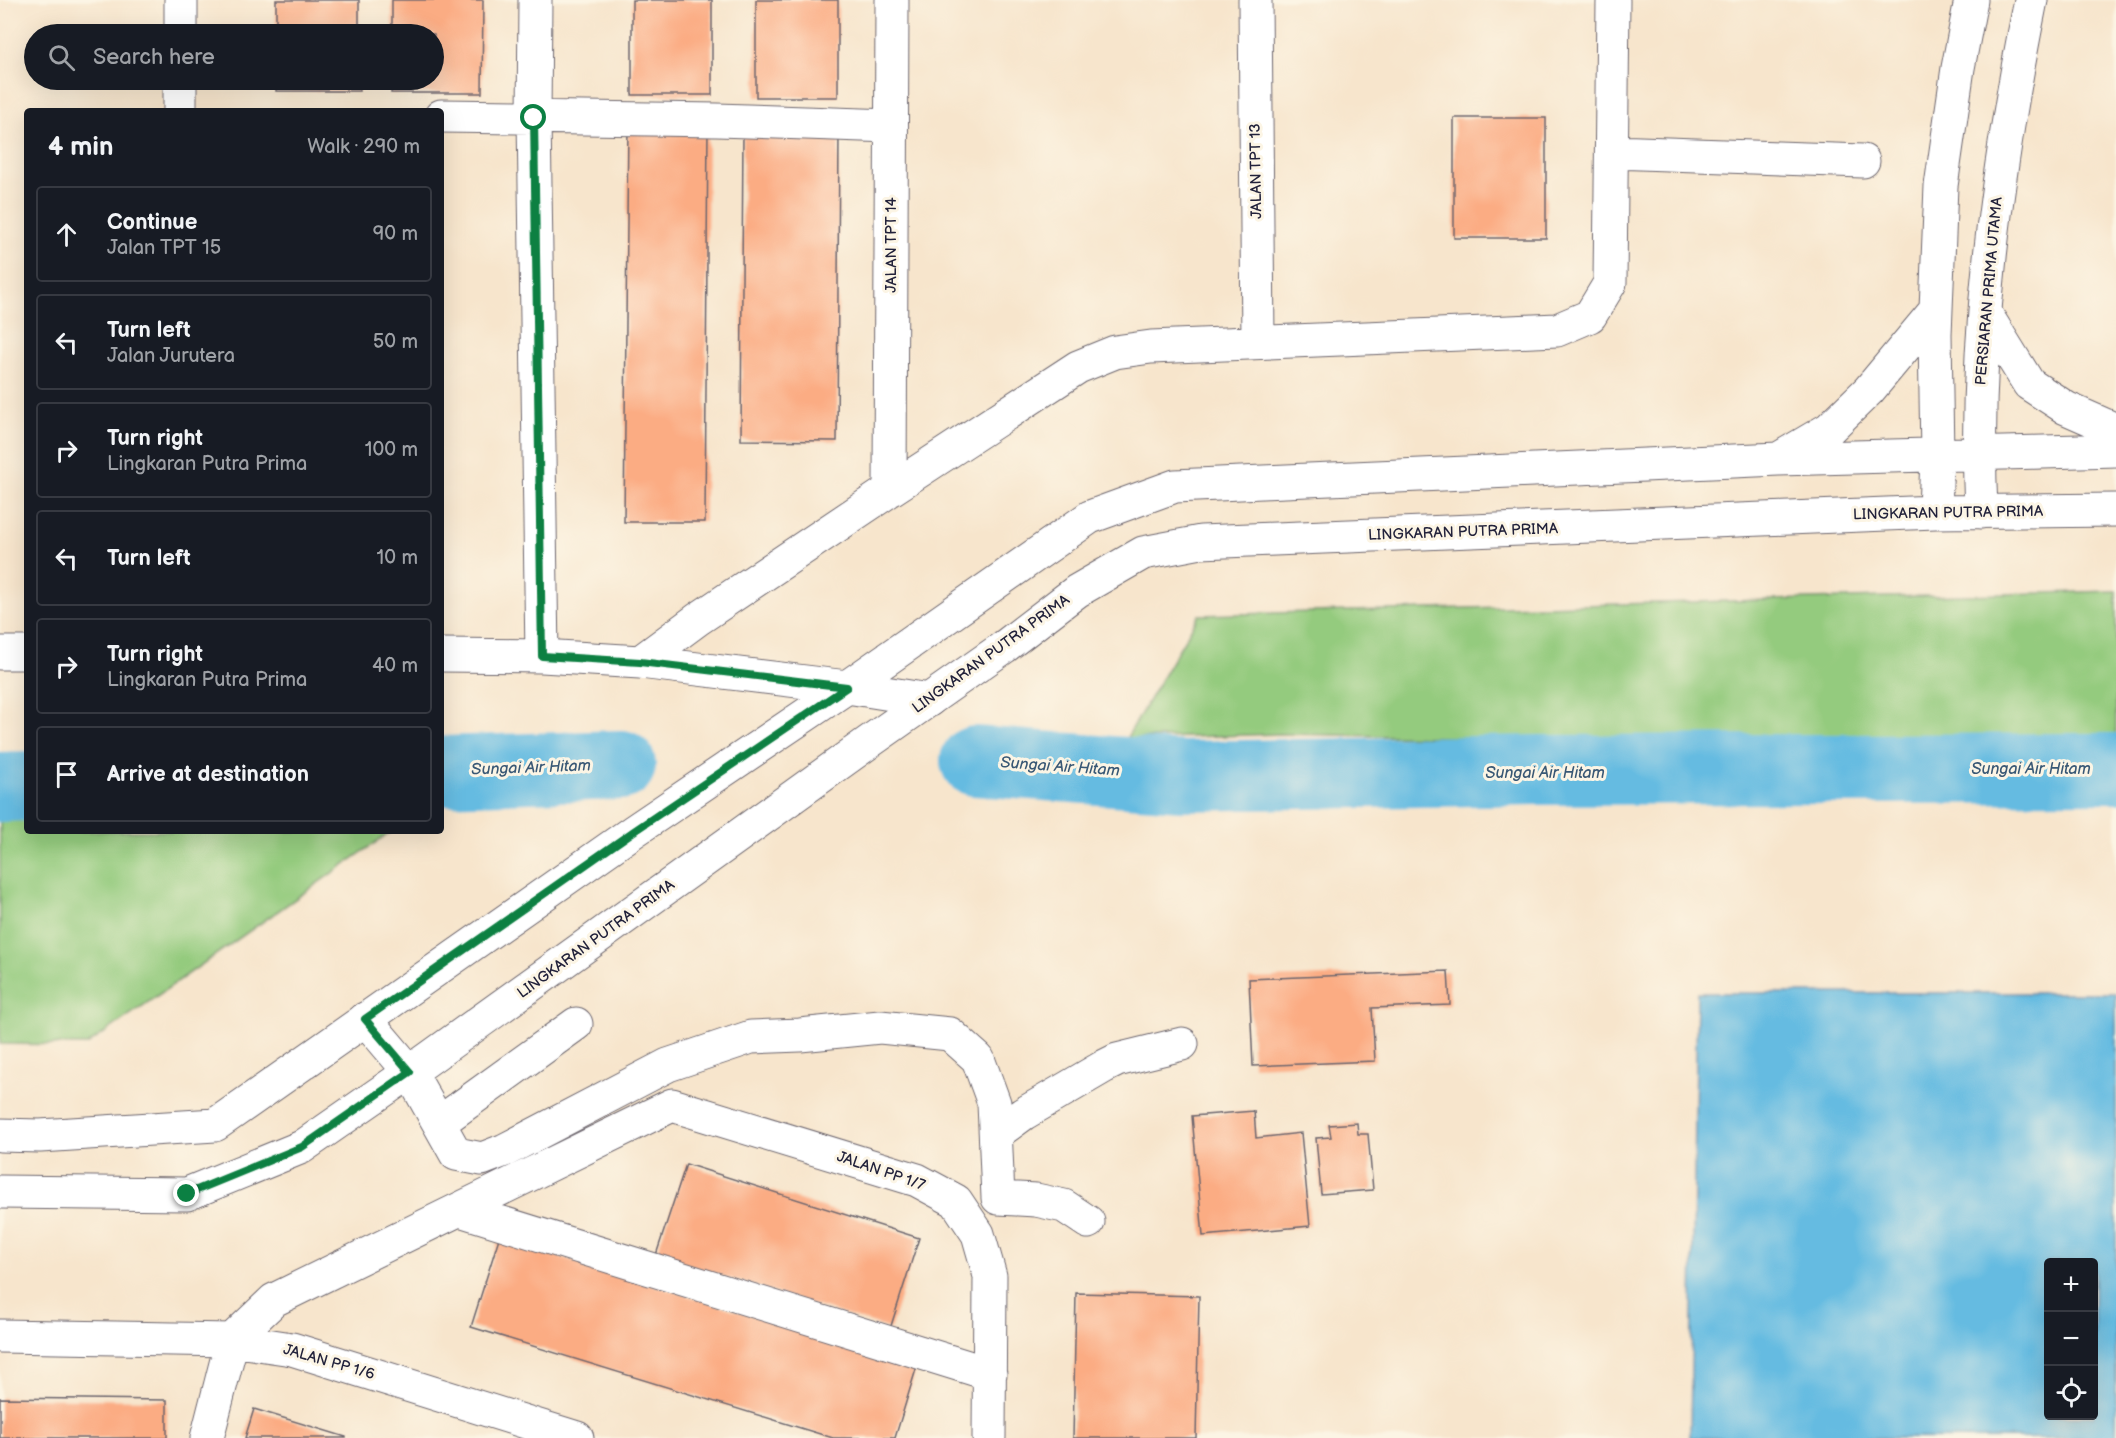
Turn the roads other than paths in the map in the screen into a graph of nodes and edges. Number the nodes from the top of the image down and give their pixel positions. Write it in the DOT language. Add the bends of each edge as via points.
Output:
graph roads {
  1 [pos="181,0"];
  2 [pos="535,0"];
  3 [pos="892,0"];
  4 [pos="1255,0"];
  5 [pos="1613,0"];
  6 [pos="1971,0"];
  7 [pos="2031,0"];
  8 [pos="181,24"];
  9 [pos="180,90"];
  10 [pos="180,108"];
  11 [pos="444,116"];
  12 [pos="534,118"];
  13 [pos="891,126"];
  14 [pos="1612,152"];
  15 [pos="1863,161"];
  16 [pos="1935,310"];
  17 [pos="1985,313"];
  18 [pos="1258,342"];
  19 [pos="2116,430"];
  20 [pos="2116,450"];
  21 [pos="1978,453"];
  22 [pos="1936,455"];
  23 [pos="1778,459"];
  24 [pos="890,489"];
  25 [pos="2116,510"];
  26 [pos="1935,512"];
  27 [pos="1981,512"];
  28 [pos="0,653"];
  29 [pos="24,653"];
  30 [pos="444,655"];
  31 [pos="542,656"];
  32 [pos="640,662"];
  33 [pos="847,687"];
  34 [pos="929,700"];
  35 [pos="365,1019"];
  36 [pos="576,1024"];
  37 [pos="1182,1044"];
  38 [pos="410,1072"];
  39 [pos="439,1123"];
  40 [pos="997,1133"];
  41 [pos="0,1135"];
  42 [pos="0,1192"];
  43 [pos="459,1210"];
  44 [pos="1088,1222"];
  45 [pos="0,1336"];
  46 [pos="232,1340"];
  47 [pos="990,1374"];
  48 [pos="207,1438"];
  49 [pos="577,1438"];
  50 [pos="989,1438"];
  1 -- 8 [label="main road"];
  2 -- 12 [label="main road"];
  3 -- 13 [label="main road, JALAN TPT 14"];
  4 -- 18 [label="main road, JALAN TPT 13"];
  5 -- 14 [label="main road"];
  6 -- 16 [label="main road" via="1941,186"];
  7 -- 17 [label="main road, PERSIARAN PRIMA UTAMA" via="2007,130"];
  9 -- 10 [label="main road"];
  11 -- 12 [label="main road"];
  12 -- 13 [label="main road"];
  12 -- 31 [label="main road"];
  13 -- 24 [label="main road, JALAN TPT 14"];
  14 -- 15 [label="main road"];
  14 -- 18 [label="main road" via="1610,283 1590,316 1557,330"];
  16 -- 22 [label="main road"];
  16 -- 23 [label="main road" via="1869,390 1829,429"];
  17 -- 19 [label="main road" via="2030,384 2066,408"];
  17 -- 21 [label="main road, PERSIARAN PRIMA UTAMA"];
  18 -- 24 [label="main road" via="1115,352 1078,367"];
  20 -- 21 [label="main road"];
  21 -- 22 [label="main road"];
  21 -- 27 [label="main road, PERSIARAN PRIMA UTAMA"];
  22 -- 23 [label="main road"];
  22 -- 26 [label="main road"];
  23 -- 33 [label="main road" via="1175,486 1090,517"];
  24 -- 32 [label="main road"];
  25 -- 27 [label="main road, LINGKARAN PUTRA PRIMA"];
  26 -- 27 [label="main road, LINGKARAN PUTRA PRIMA"];
  26 -- 34 [label="main road, LINGKARAN PUTRA PRIMA" via="1190,545 1143,554 1077,591"];
  28 -- 29 [label="main road"];
  30 -- 31 [label="main road"];
  31 -- 32 [label="main road"];
  32 -- 33 [label="main road"];
  33 -- 34 [label="main road"];
  33 -- 35 [label="main road"];
  34 -- 38 [label="main road, LINGKARAN PUTRA PRIMA"];
  35 -- 38 [label="main road"];
  35 -- 41 [label="main road" via="215,1125"];
  36 -- 39 [label="main road"];
  37 -- 40 [label="main road" via="1105,1066"];
  38 -- 39 [label="main road"];
  38 -- 42 [label="main road, LINGKARAN PUTRA PRIMA" via="302,1147 187,1194"];
  39 -- 40 [label="main road" via="456,1154 482,1159 668,1065 750,1037 880,1027 950,1034 978,1059 994,1103"];
  40 -- 44 [label="main road" via="998,1198 1064,1206"];
  43 -- 46 [label="main road" via="274,1300"];
  43 -- 47 [label="main road"];
  43 -- 47 [label="main road, JALAN PP 1/7" via="672,1105 917,1180 956,1201 978,1234 990,1276"];
  45 -- 46 [label="main road, JALAN PP 1/6"];
  46 -- 48 [label="main road"];
  46 -- 49 [label="main road, JALAN PP 1/6" via="292,1349"];
  47 -- 50 [label="main road, JALAN PP 1/7"];
}
